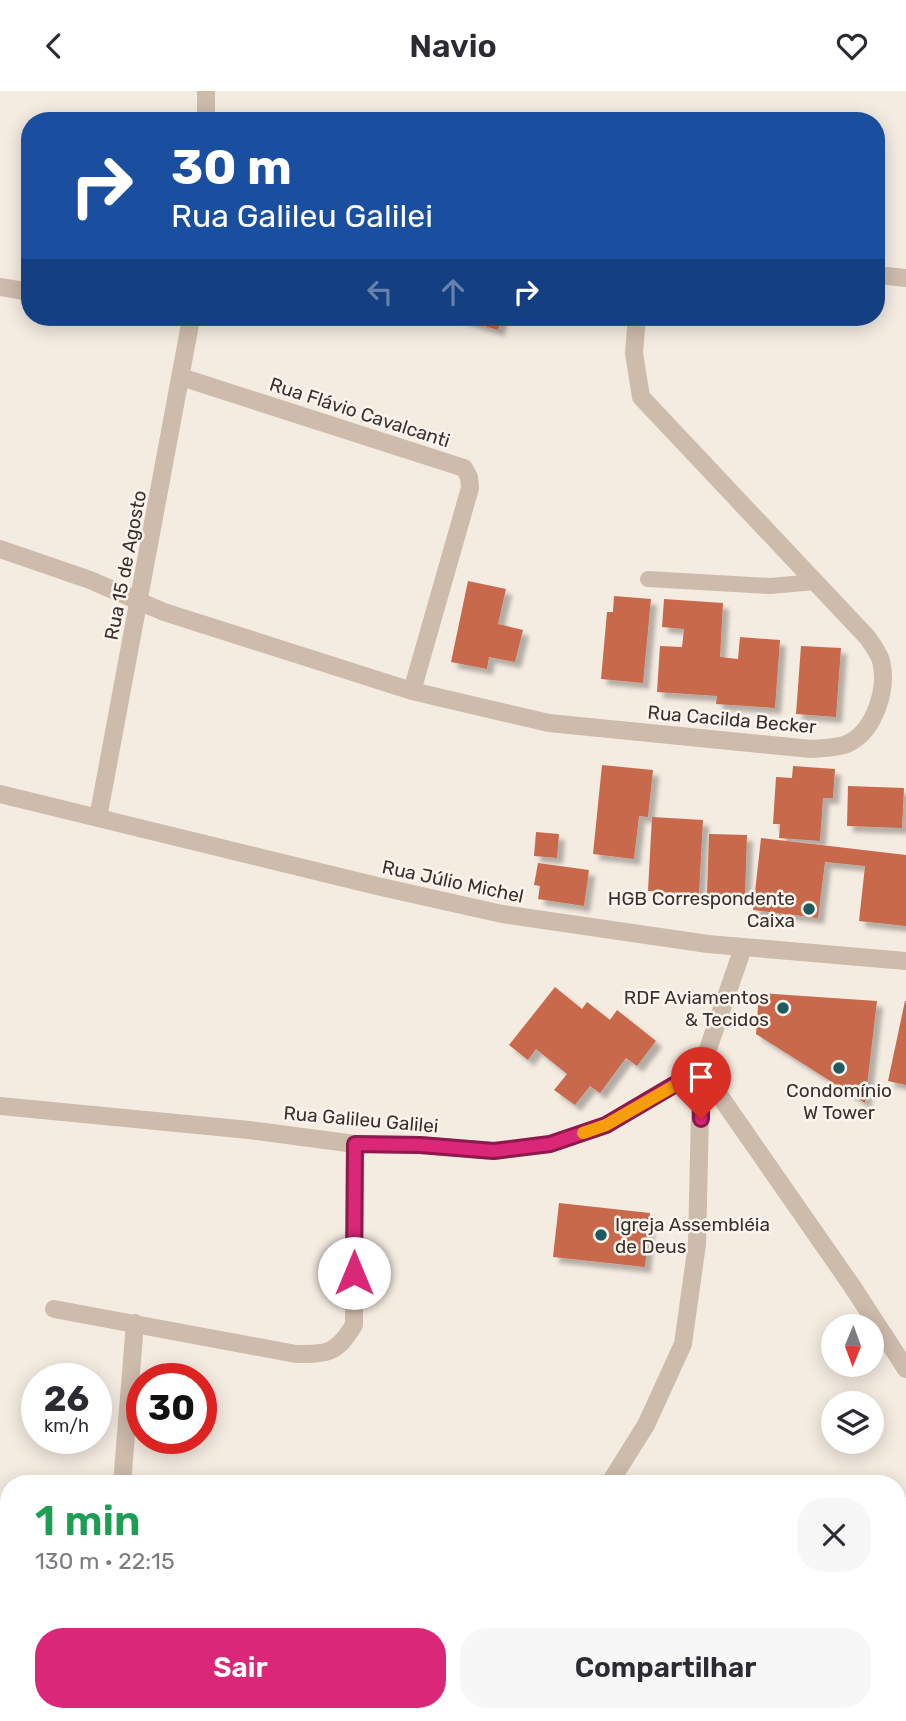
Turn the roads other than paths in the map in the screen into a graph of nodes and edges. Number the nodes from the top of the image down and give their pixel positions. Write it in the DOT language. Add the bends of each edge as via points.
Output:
graph roads {
  1 [pos="206,91"];
  2 [pos="206,112"];
  3 [pos="885,276"];
  4 [pos="906,278"];
  5 [pos="0,287"];
  6 [pos="21,290"];
  7 [pos="185,326"];
  8 [pos="636,326"];
  9 [pos="181,377"];
  10 [pos="0,549"];
  11 [pos="648,579"];
  12 [pos="816,582"];
  13 [pos="140,601"];
  14 [pos="412,691"];
  15 [pos="0,794"];
  16 [pos="98,818"];
  17 [pos="743,948"];
  18 [pos="906,961"];
  19 [pos="701,1069"];
  20 [pos="0,1106"];
  21 [pos="355,1144"];
  22 [pos="54,1309"];
  23 [pos="135,1323"];
  24 [pos="906,1369"];
  25 [pos="123,1475"];
  26 [pos="615,1475"];
  1 -- 2 [label="street"];
  3 -- 4 [label="street"];
  5 -- 6 [label="street"];
  7 -- 9 [label="street, Rua 15 de Agosto"];
  8 -- 12 [label="street, Rua Cacilda Becker" via="634,353 641,397"];
  9 -- 13 [label="street, Rua 15 de Agosto"];
  9 -- 14 [label="street, Rua Flávio Cavalcanti" via="464,468 470,488"];
  10 -- 13 [label="street, Rua Cacilda Becker"];
  11 -- 12 [label="lane" via="770,586"];
  12 -- 14 [label="street, Rua Cacilda Becker" via="881,659 883,683 873,717 848,744 811,749 549,723"];
  13 -- 14 [label="street, Rua Cacilda Becker"];
  13 -- 16 [label="street, Rua 15 de Agosto"];
  15 -- 16 [label="street, Rua Júlio Michel"];
  16 -- 17 [label="street, Rua Júlio Michel" via="502,914"];
  17 -- 18 [label="street, Rua Júlio Michel"];
  17 -- 19 [label="street"];
  19 -- 21 [label="street, Rua Galileu Galilei" via="606,1125 550,1144 494,1151"];
  19 -- 24 [label="street"];
  19 -- 26 [label="street" via="697,1244 683,1344 646,1425"];
  20 -- 21 [label="street, Rua Galileu Galilei" via="249,1129"];
  21 -- 23 [label="street" via="354,1325 344,1341 326,1354 296,1354"];
  22 -- 23 [label="street"];
  23 -- 25 [label="street"];
}
